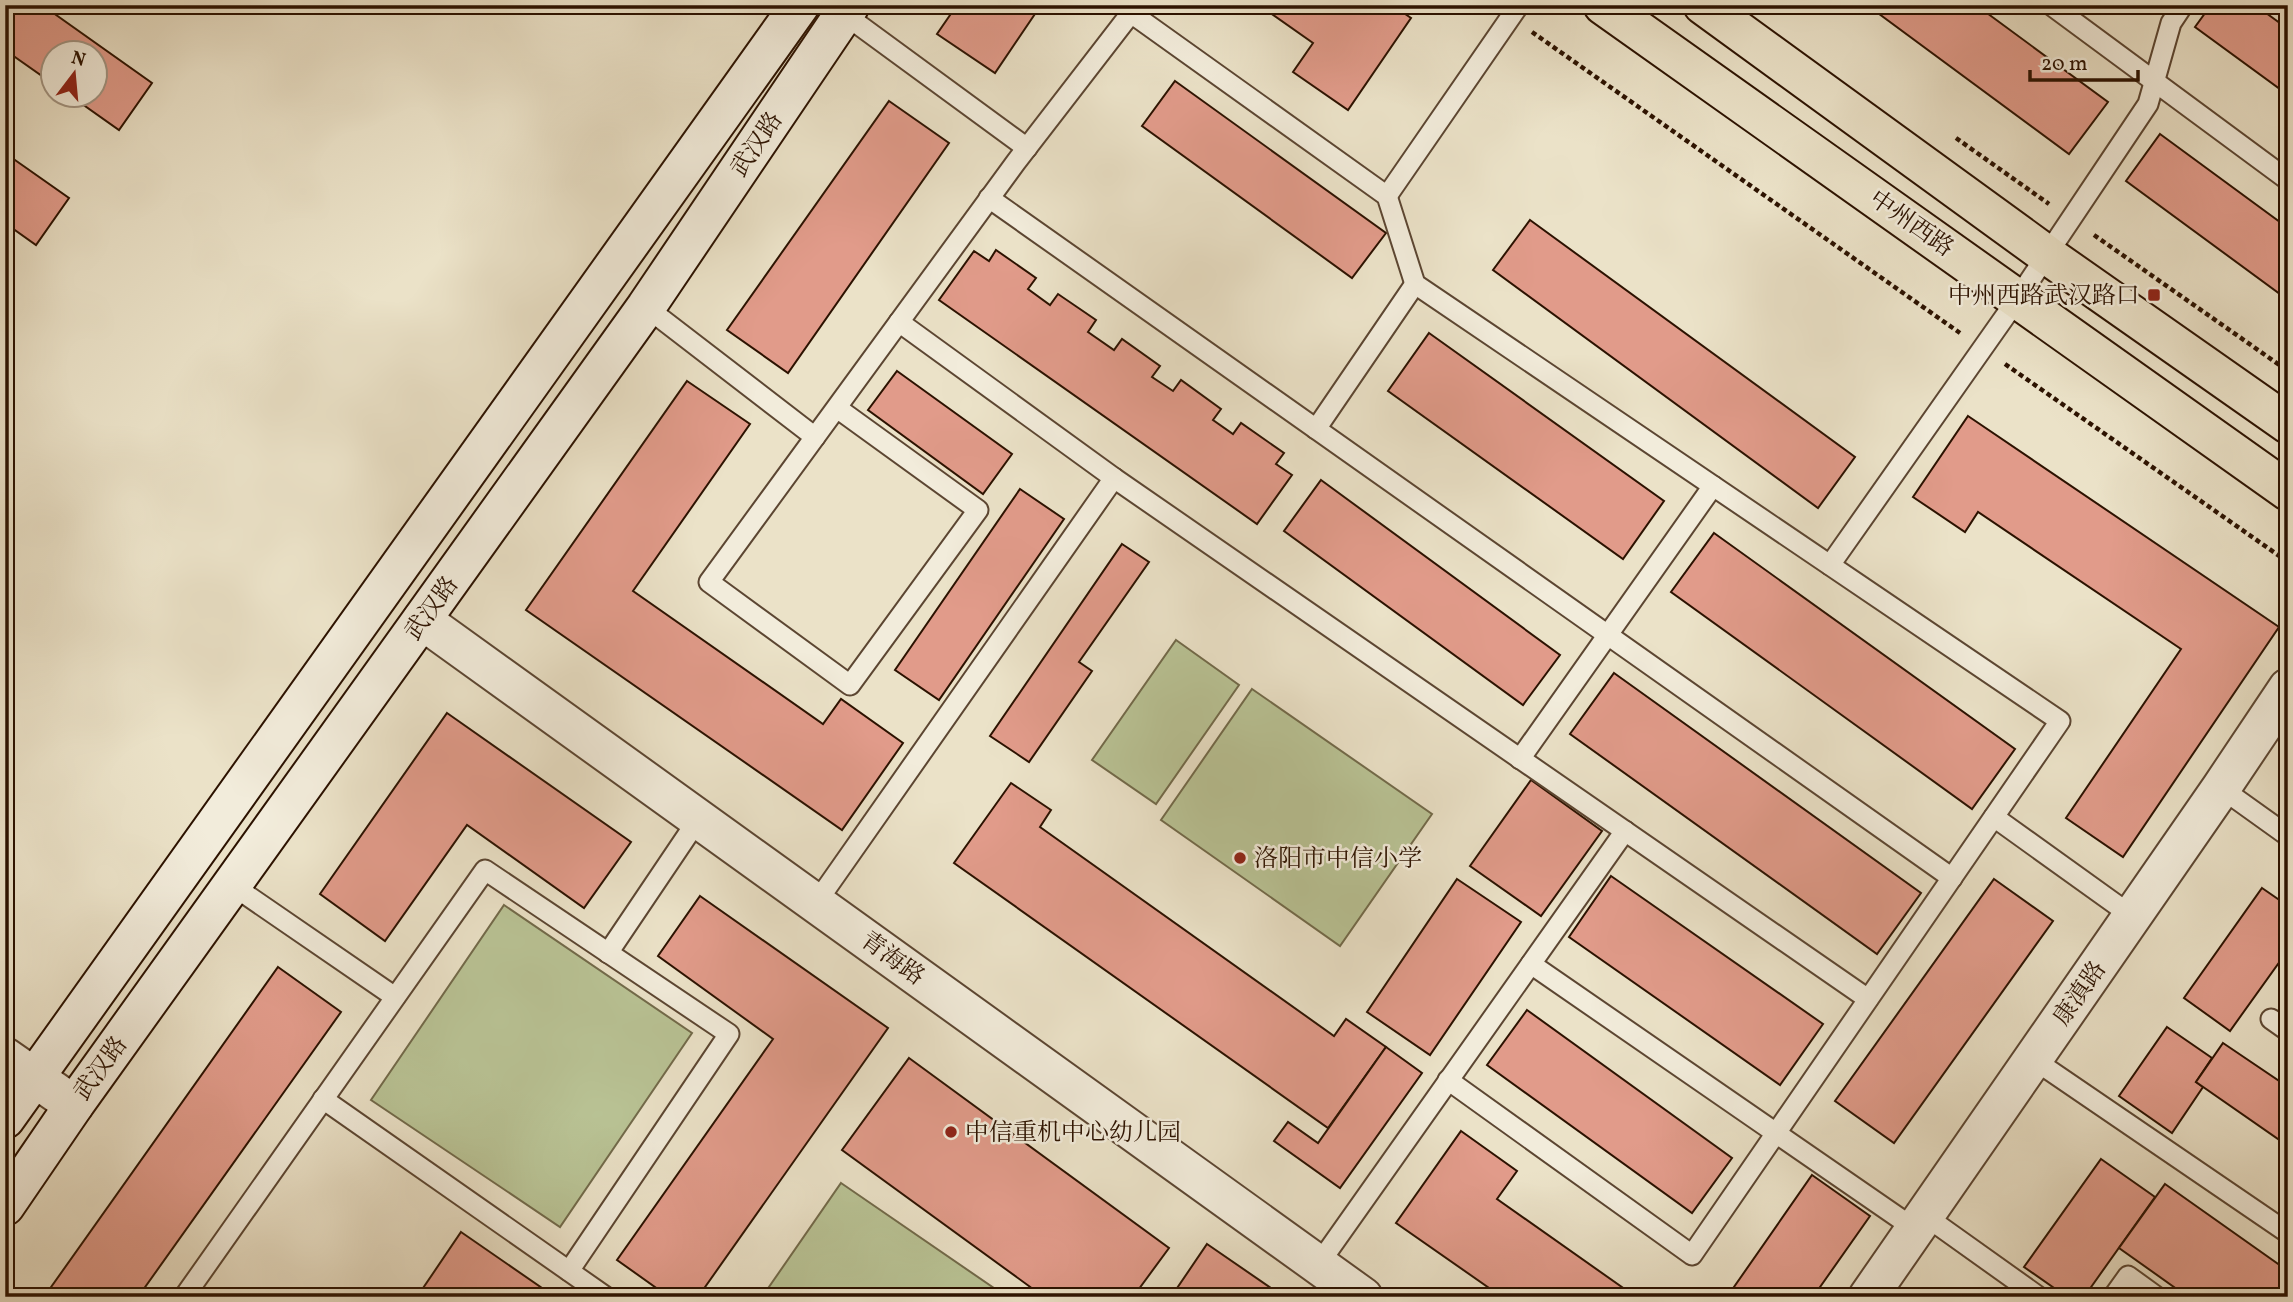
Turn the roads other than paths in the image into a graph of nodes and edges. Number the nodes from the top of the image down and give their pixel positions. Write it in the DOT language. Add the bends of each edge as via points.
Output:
graph roads {
  1 [pos="800,5"];
  2 [pos="1603,5"];
  3 [pos="1703,5"];
  4 [pos="2051,5"];
  5 [pos="2183,5"];
  6 [pos="847,10"];
  7 [pos="1515,11"];
  8 [pos="2155,82"];
  9 [pos="1027,148"];
  10 [pos="2288,180"];
  11 [pos="1387,196"];
  12 [pos="989,198"];
  13 [pos="2047,255"];
  14 [pos="1415,284"];
  15 [pos="2018,298"];
  16 [pos="646,307"];
  17 [pos="899,322"];
  18 [pos="837,408"];
  19 [pos="2288,424"];
  20 [pos="1316,429"];
  21 [pos="815,437"];
  22 [pos="1114,478"];
  23 [pos="1713,486"];
  24 [pos="2288,491"];
  25 [pos="1830,565"];
  26 [pos="422,620"];
  27 [pos="1608,635"];
  28 [pos="2288,688"];
  29 [pos="2288,731"];
  30 [pos="1521,759"];
  31 [pos="2230,795"];
  32 [pos="1994,817"];
  33 [pos="699,818"];
  34 [pos="1625,831"];
  35 [pos="2288,836"];
  36 [pos="1952,878"];
  37 [pos="232,885"];
  38 [pos="816,903"];
  39 [pos="2132,916"];
  40 [pos="608,953"];
  41 [pos="1531,964"];
  42 [pos="395,998"];
  43 [pos="1868,999"];
  44 [pos="2271,1019"];
  45 [pos="2288,1031"];
  46 [pos="2042,1065"];
  47 [pos="20,1068"];
  48 [pos="1448,1080"];
  49 [pos="323,1099"];
  50 [pos="74,1105"];
  51 [pos="5,1119"];
  52 [pos="1776,1133"];
  53 [pos="5,1206"];
  54 [pos="1927,1224"];
  55 [pos="2288,1233"];
  56 [pos="1318,1265"];
  57 [pos="569,1271"];
  58 [pos="184,1297"];
  59 [pos="606,1297"];
  60 [pos="1363,1297"];
  61 [pos="1868,1297"];
  62 [pos="1894,1297"];
  63 [pos="2039,1297"];
  64 [pos="2113,1297"];
  65 [pos="2157,1297"];
  1 -- 47 [label="main road, 武汉路"];
  2 -- 15 [label="main road, 中州西路"];
  3 -- 13 [label="main road"];
  4 -- 8 [label="lane"];
  5 -- 8 [label="lane" via="2171,23"];
  6 -- 9 [label="lane"];
  6 -- 16 [label="main road, 武汉路"];
  7 -- 11 [label="lane"];
  8 -- 10 [label="lane"];
  8 -- 13 [label="lane" via="2148,104"];
  9 -- 11 [label="lane" via="1131,13"];
  9 -- 12 [label="lane"];
  11 -- 14 [label="lane"];
  12 -- 17 [label="lane"];
  12 -- 20 [label="lane"];
  13 -- 15 [label="lane"];
  13 -- 19 [label="main road"];
  14 -- 20 [label="lane"];
  14 -- 23 [label="lane"];
  15 -- 24 [label="main road, 中州西路"];
  15 -- 25 [label="lane"];
  16 -- 21 [label="lane"];
  16 -- 26 [label="main road, 武汉路"];
  17 -- 18 [label="lane"];
  17 -- 22 [label="lane"];
  18 -- 21 [label="lane"];
  18 -- 21 [label="lane" via="978,510 850,685 709,582"];
  20 -- 27 [label="lane"];
  22 -- 30 [label="lane"];
  22 -- 38 [label="lane"];
  23 -- 25 [label="lane"];
  23 -- 27 [label="lane"];
  25 -- 32 [label="lane" via="2060,721"];
  26 -- 33 [label="main road, 青海路"];
  26 -- 37 [label="main road, 武汉路"];
  27 -- 30 [label="lane"];
  27 -- 36 [label="lane"];
  28 -- 31 [label="main road, 康滇路"];
  29 -- 31 [label="main road, 康滇路"];
  30 -- 34 [label="lane"];
  31 -- 35 [label="lane"];
  31 -- 39 [label="main road, 康滇路"];
  31 -- 46 [label="main road, 康滇路"];
  32 -- 36 [label="lane"];
  32 -- 39 [label="lane"];
  33 -- 38 [label="main road, 青海路"];
  33 -- 40 [label="lane"];
  34 -- 41 [label="lane"];
  34 -- 43 [label="lane"];
  36 -- 43 [label="lane"];
  37 -- 42 [label="lane"];
  37 -- 50 [label="main road, 武汉路"];
  38 -- 56 [label="main road, 青海路"];
  39 -- 46 [label="main road, 康滇路"];
  40 -- 42 [label="lane" via="485,870"];
  40 -- 57 [label="lane" via="729,1034"];
  41 -- 48 [label="lane"];
  41 -- 52 [label="lane"];
  42 -- 49 [label="lane"];
  43 -- 52 [label="lane"];
  44 -- 45 [label="lane"];
  46 -- 54 [label="main road, 康滇路"];
  46 -- 55 [label="lane"];
  47 -- 50 [label="main road"];
  47 -- 51 [label="main road, 武汉路"];
  48 -- 52 [label="lane" via="1692,1255"];
  48 -- 56 [label="lane"];
  49 -- 57 [label="lane"];
  49 -- 58 [label="lane"];
  50 -- 53 [label="main road, 武汉路"];
  52 -- 54 [label="lane"];
  54 -- 61 [label="main road, 康滇路"];
  54 -- 62 [label="main road, 康滇路"];
  54 -- 63 [label="lane"];
  56 -- 60 [label="main road, 青海路"];
  57 -- 59 [label="lane"];
  64 -- 65 [label="lane" via="2128,1276"];
}
